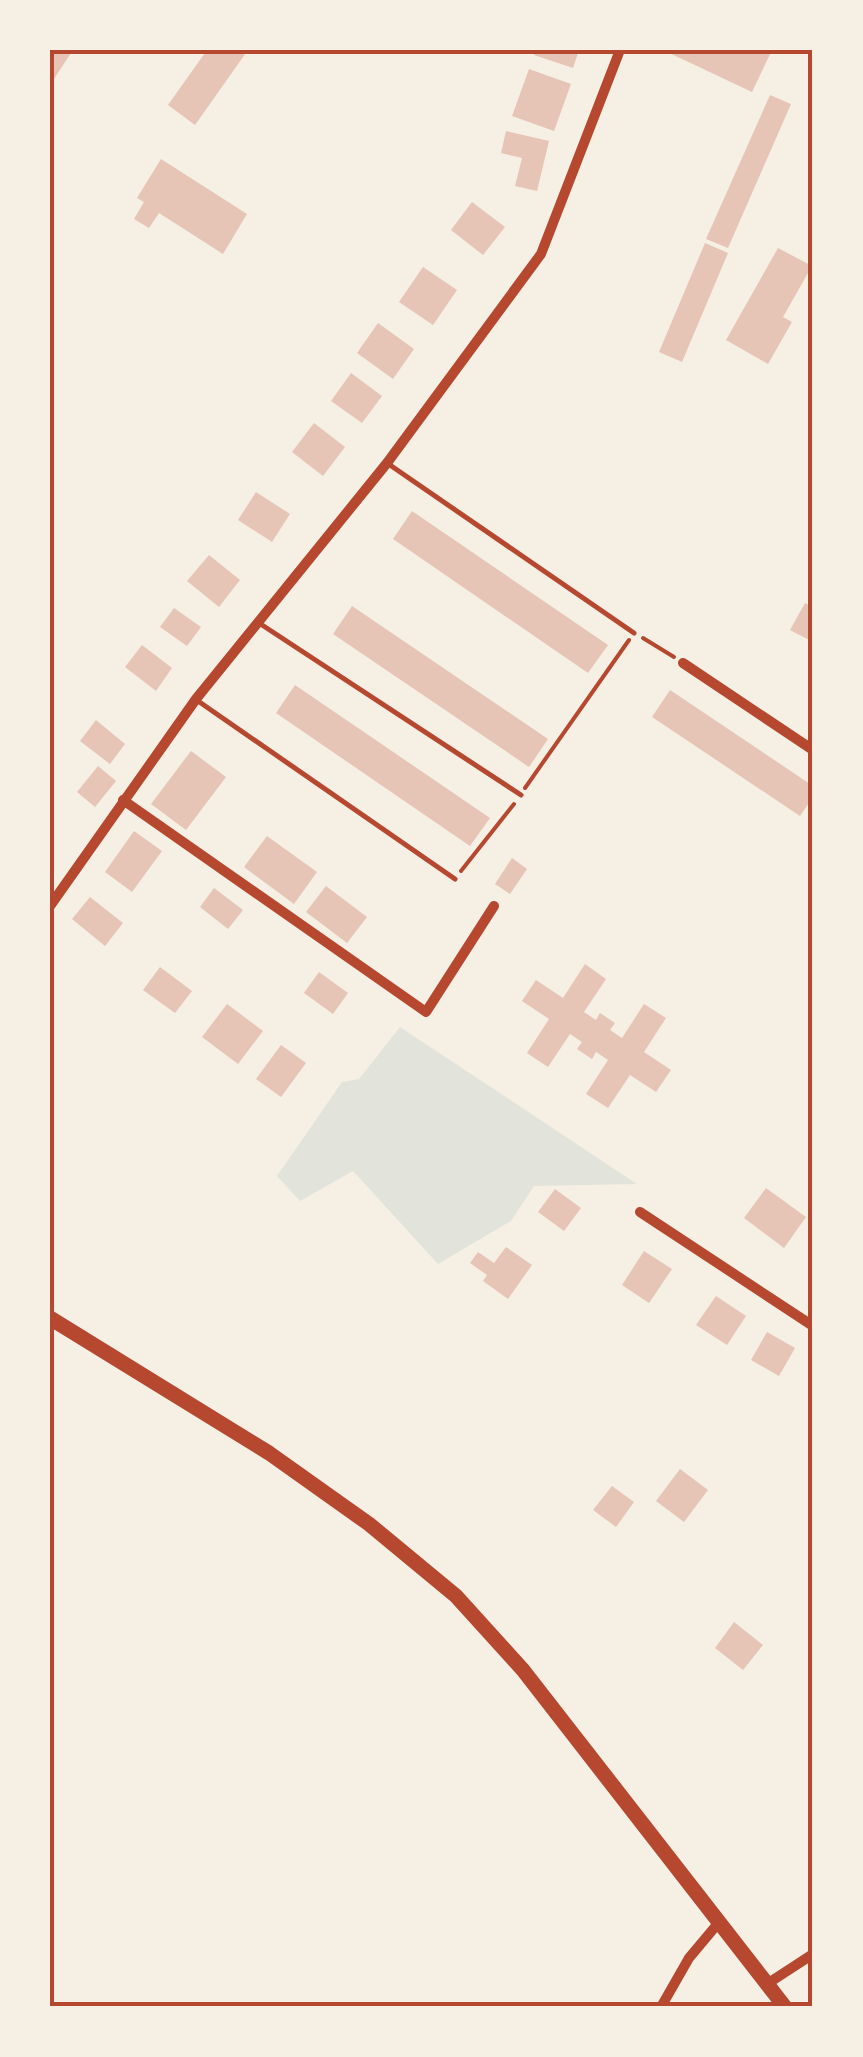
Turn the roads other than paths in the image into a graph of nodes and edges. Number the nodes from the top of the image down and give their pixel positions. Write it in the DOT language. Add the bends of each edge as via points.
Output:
graph roads {
  1 [pos="620,50"];
  2 [pos="387,464"];
  3 [pos="256,621"];
  4 [pos="634,633"];
  5 [pos="683,662"];
  6 [pos="196,699"];
  7 [pos="813,750"];
  8 [pos="520,794"];
  9 [pos="123,800"];
  10 [pos="455,879"];
  11 [pos="50,906"];
  12 [pos="494,906"];
  13 [pos="640,1212"];
  14 [pos="50,1318"];
  15 [pos="813,1326"];
  16 [pos="720,1921"];
  17 [pos="813,1954"];
  18 [pos="768,1984"];
  19 [pos="662,2007"];
  20 [pos="785,2007"];
  1 -- 2 [label="street" via="541,254"];
  2 -- 3 [label="street"];
  2 -- 4 [label="lane"];
  3 -- 6 [label="street"];
  3 -- 8 [label="lane"];
  5 -- 7 [label="street"];
  6 -- 9 [label="street"];
  6 -- 10 [label="lane"];
  9 -- 11 [label="street"];
  9 -- 12 [label="street" via="426,1012"];
  13 -- 15 [label="street"];
  14 -- 16 [label="main road" via="269,1453 456,1596 523,1670"];
  16 -- 18 [label="main road"];
  16 -- 19 [label="street" via="689,1958"];
  17 -- 18 [label="street"];
  18 -- 20 [label="main road"];
}
